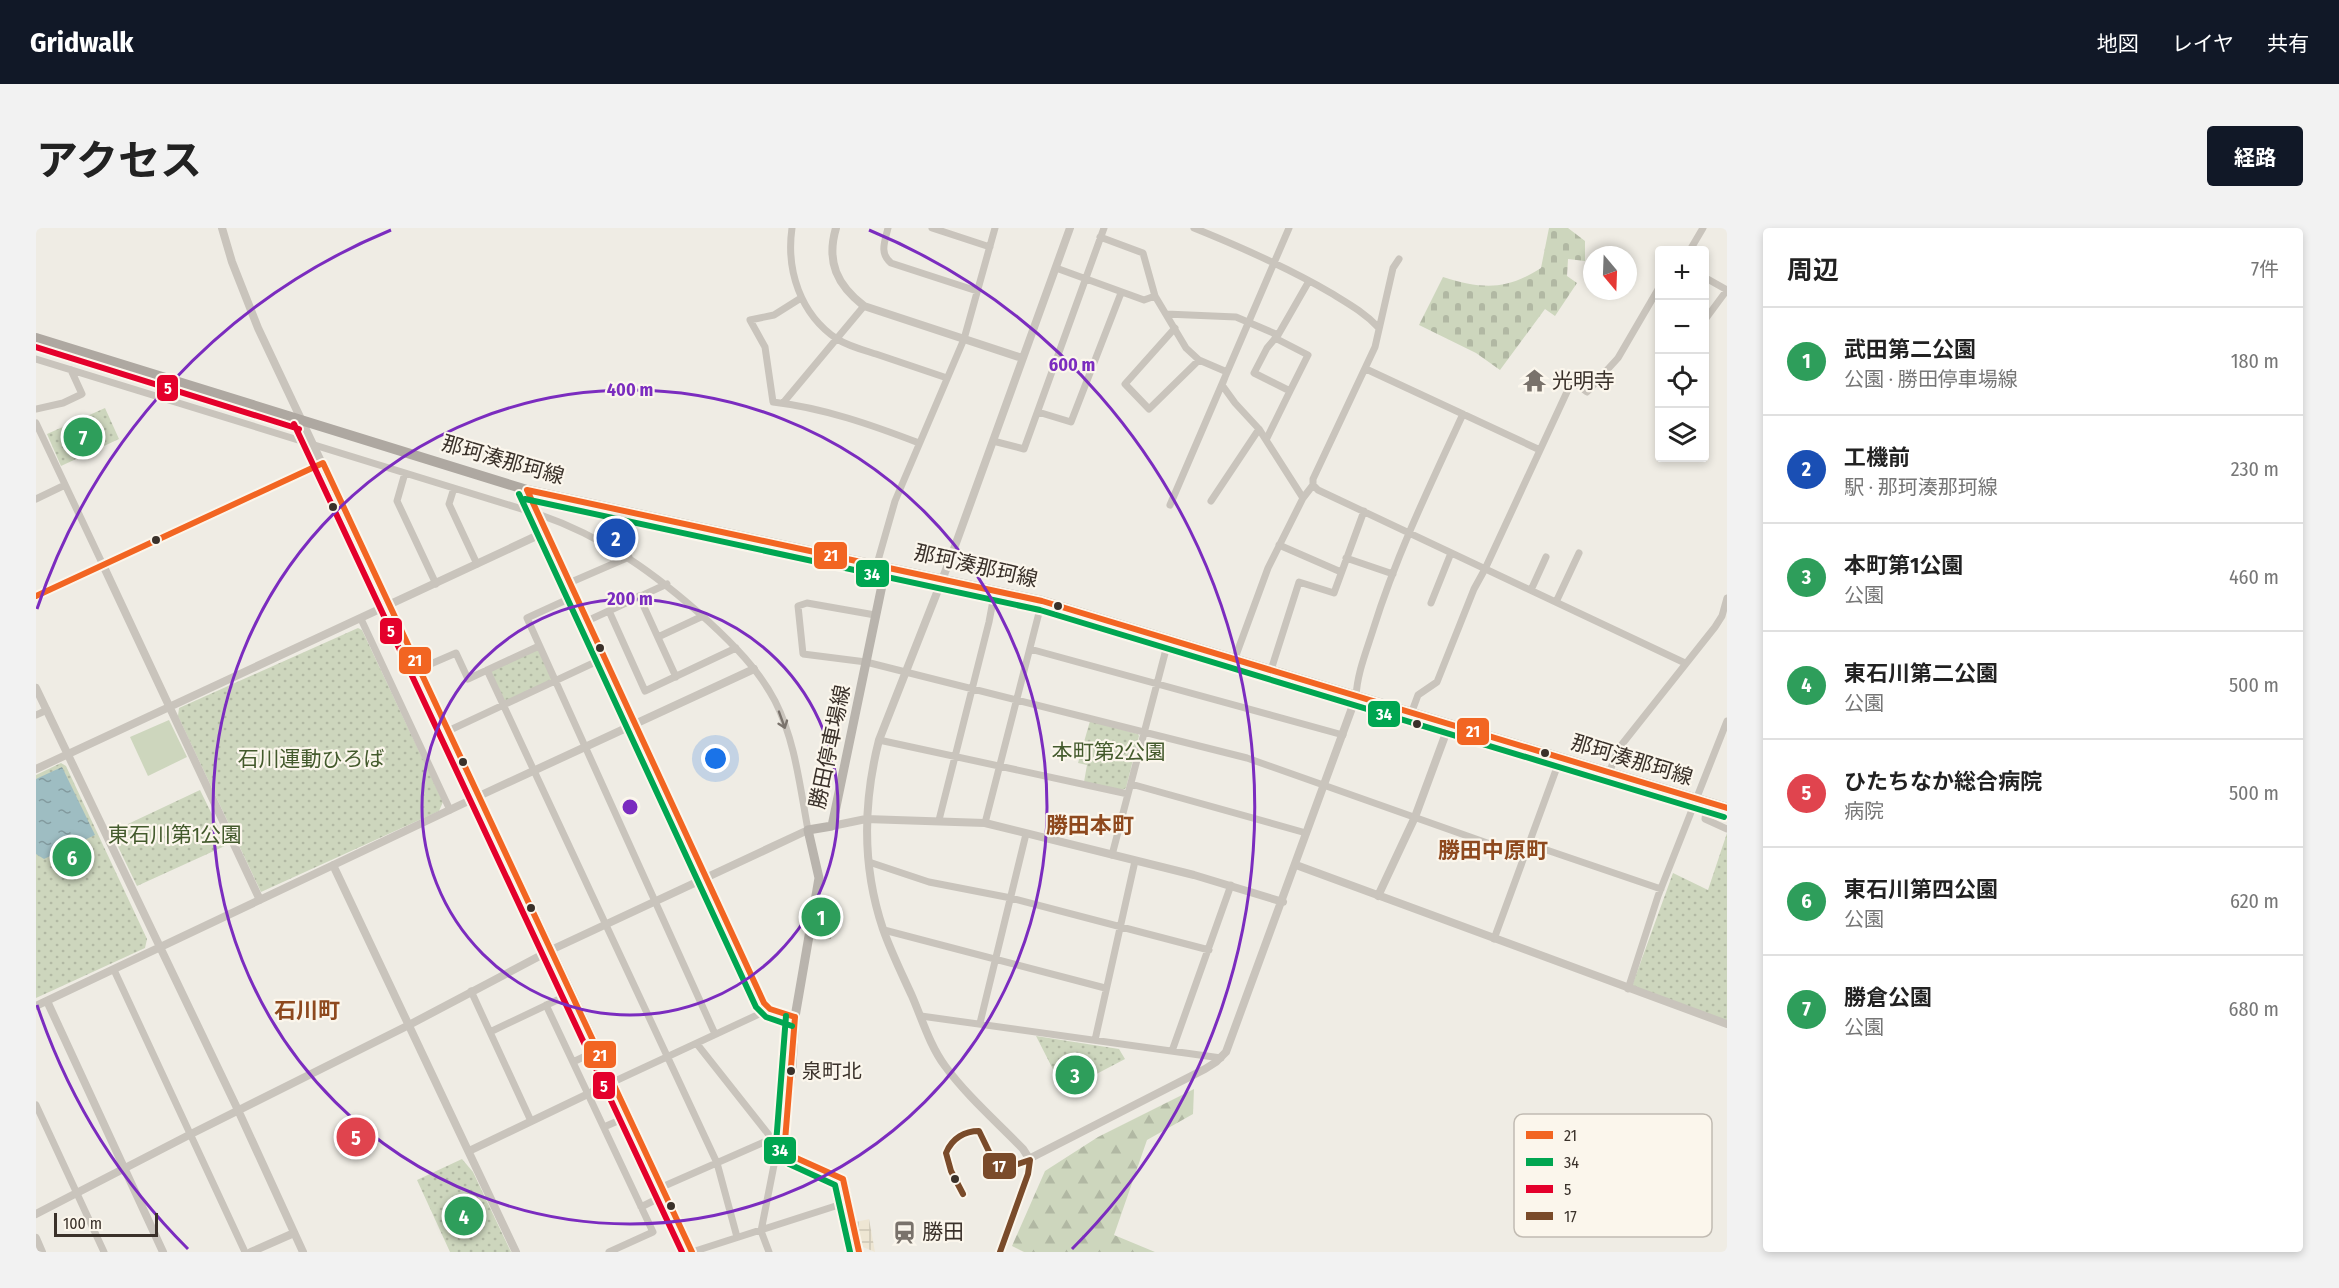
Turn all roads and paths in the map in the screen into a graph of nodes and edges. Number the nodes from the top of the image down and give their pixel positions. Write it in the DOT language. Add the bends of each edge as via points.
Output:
graph roads {
  1 [pos="222,228"];
  2 [pos="792,228"];
  3 [pos="836,228"];
  4 [pos="888,228"];
  5 [pos="932,228"];
  6 [pos="995,228"];
  7 [pos="1070,228"];
  8 [pos="1104,228"];
  9 [pos="1194,228"];
  10 [pos="1289,228"];
  11 [pos="1703,228"];
  12 [pos="1100,237"];
  13 [pos="1692,246"];
  14 [pos="990,247"];
  15 [pos="1399,259"];
  16 [pos="1275,263"];
  17 [pos="1056,268"];
  18 [pos="1084,279"];
  19 [pos="1309,280"];
  20 [pos="1709,280"];
  21 [pos="1727,290"];
  22 [pos="977,291"];
  23 [pos="1121,292"];
  24 [pos="1655,292"];
  25 [pos="1155,296"];
  26 [pos="801,298"];
  27 [pos="864,306"];
  28 [pos="1166,314"];
  29 [pos="1709,314"];
  30 [pos="1248,321"];
  31 [pos="1175,328"];
  32 [pos="1379,328"];
  33 [pos="1277,337"];
  34 [pos="36,338"];
  35 [pos="838,339"];
  36 [pos="964,339"];
  37 [pos="1022,358"];
  38 [pos="36,359"];
  39 [pos="1199,360"];
  40 [pos="1366,369"];
  41 [pos="72,370"];
  42 [pos="1227,372"];
  43 [pos="946,378"];
  44 [pos="1222,385"];
  45 [pos="1290,391"];
  46 [pos="783,403"];
  47 [pos="36,409"];
  48 [pos="1038,412"];
  49 [pos="1463,414"];
  50 [pos="302,420"];
  51 [pos="36,423"];
  52 [pos="1258,429"];
  53 [pos="1266,440"];
  54 [pos="993,441"];
  55 [pos="919,443"];
  56 [pos="314,445"];
  57 [pos="1540,450"];
  58 [pos="323,463"];
  59 [pos="405,473"];
  60 [pos="65,485"];
  61 [pos="1313,485"];
  62 [pos="454,488"];
  63 [pos="527,490"];
  64 [pos="1303,498"];
  65 [pos="36,499"];
  66 [pos="1211,501"];
  67 [pos="1170,505"];
  68 [pos="1364,512"];
  69 [pos="538,514"];
  70 [pos="545,532"];
  71 [pos="1408,534"];
  72 [pos="1280,544"];
  73 [pos="1451,553"];
  74 [pos="1579,553"];
  75 [pos="629,557"];
  76 [pos="1546,557"];
  77 [pos="1347,558"];
  78 [pos="477,564"];
  79 [pos="103,565"];
  80 [pos="882,565"];
  81 [pos="1485,568"];
  82 [pos="1341,572"];
  83 [pos="1393,574"];
  84 [pos="943,578"];
  85 [pos="569,583"];
  86 [pos="436,584"];
  87 [pos="667,584"];
  88 [pos="995,590"];
  89 [pos="1531,590"];
  90 [pos="36,596"];
  91 [pos="575,596"];
  92 [pos="639,596"];
  93 [pos="1727,598"];
  94 [pos="1042,601"];
  95 [pos="1556,602"];
  96 [pos="1431,603"];
  97 [pos="389,606"];
  98 [pos="609,611"];
  99 [pos="875,615"];
  100 [pos="703,616"];
  101 [pos="361,619"];
  102 [pos="587,621"];
  103 [pos="658,637"];
  104 [pos="1169,638"];
  105 [pos="539,646"];
  106 [pos="736,648"];
  107 [pos="1030,649"];
  108 [pos="604,658"];
  109 [pos="1235,658"];
  110 [pos="866,662"];
  111 [pos="1685,663"];
  112 [pos="419,669"];
  113 [pos="754,669"];
  114 [pos="487,670"];
  115 [pos="1271,670"];
  116 [pos="905,672"];
  117 [pos="676,676"];
  118 [pos="555,682"];
  119 [pos="1156,683"];
  120 [pos="36,688"];
  121 [pos="972,688"];
  122 [pos="1356,697"];
  123 [pos="1017,699"];
  124 [pos="504,706"];
  125 [pos="170,707"];
  126 [pos="46,710"];
  127 [pos="1412,714"];
  128 [pos="36,715"];
  129 [pos="1727,721"];
  130 [pos="634,724"];
  131 [pos="1449,725"];
  132 [pos="448,731"];
  133 [pos="1143,731"];
  134 [pos="1343,735"];
  135 [pos="879,740"];
  136 [pos="584,747"];
  137 [pos="68,754"];
  138 [pos="955,757"];
  139 [pos="1560,759"];
  140 [pos="999,767"];
  141 [pos="36,769"];
  142 [pos="535,770"];
  143 [pos="1609,773"];
  144 [pos="1324,783"];
  145 [pos="1131,784"];
  146 [pos="1128,794"];
  147 [pos="479,796"];
  148 [pos="1695,799"];
  149 [pos="1707,802"];
  150 [pos="1727,808"];
  151 [pos="450,810"];
  152 [pos="1415,817"];
  153 [pos="866,819"];
  154 [pos="939,820"];
  155 [pos="985,823"];
  156 [pos="832,826"];
  157 [pos="1727,829"];
  158 [pos="808,830"];
  159 [pos="1306,833"];
  160 [pos="1026,834"];
  161 [pos="1529,844"];
  162 [pos="1112,855"];
  163 [pos="1524,856"];
  164 [pos="1135,861"];
  165 [pos="869,862"];
  166 [pos="333,865"];
  167 [pos="1296,865"];
  168 [pos="705,878"];
  169 [pos="1231,885"];
  170 [pos="1661,890"];
  171 [pos="1378,896"];
  172 [pos="1011,898"];
  173 [pos="260,900"];
  174 [pos="654,902"];
  175 [pos="1283,902"];
  176 [pos="606,924"];
  177 [pos="1120,925"];
  178 [pos="884,930"];
  179 [pos="1494,939"];
  180 [pos="160,948"];
  181 [pos="551,950"];
  182 [pos="1209,950"];
  183 [pos="997,959"];
  184 [pos="114,970"];
  185 [pos="1105,988"];
  186 [pos="1628,989"];
  187 [pos="471,991"];
  188 [pos="572,993"];
  189 [pos="47,1001"];
  190 [pos="546,1005"];
  191 [pos="36,1006"];
  192 [pos="770,1009"];
  193 [pos="921,1016"];
  194 [pos="795,1017"];
  195 [pos="980,1023"];
  196 [pos="1727,1024"];
  197 [pos="409,1025"];
  198 [pos="490,1032"];
  199 [pos="715,1034"];
  200 [pos="1095,1040"];
  201 [pos="697,1044"];
  202 [pos="598,1050"];
  203 [pos="1172,1051"];
  204 [pos="668,1057"];
  205 [pos="1221,1058"];
  206 [pos="573,1062"];
  207 [pos="613,1082"];
  208 [pos="588,1094"];
  209 [pos="36,1105"];
  210 [pos="238,1110"];
  211 [pos="629,1116"];
  212 [pos="531,1121"];
  213 [pos="604,1127"];
  214 [pos="191,1134"];
  215 [pos="771,1139"];
  216 [pos="783,1148"];
  217 [pos="469,1151"];
  218 [pos="1030,1160"];
  219 [pos="717,1162"];
  220 [pos="1017,1165"];
  221 [pos="124,1168"];
  222 [pos="664,1191"];
  223 [pos="76,1192"];
  224 [pos="848,1202"];
  225 [pos="641,1207"];
  226 [pos="36,1214"];
  227 [pos="761,1231"];
  228 [pos="854,1232"];
  229 [pos="294,1233"];
  230 [pos="737,1237"];
  231 [pos="36,1238"];
  232 [pos="42,1252"];
  233 [pos="104,1252"];
  234 [pos="163,1252"];
  235 [pos="245,1252"];
  236 [pos="251,1252"];
  237 [pos="303,1252"];
  238 [pos="516,1252"];
  239 [pos="609,1252"];
  240 [pos="691,1252"];
  241 [pos="769,1252"];
  242 [pos="851,1252"];
  243 [pos="859,1252"];
  244 [pos="1000,1252"];
  1 -- 50 [label="street" via="241,288"];
  2 -- 26 [label="street" via="791,267"];
  3 -- 27 [label="street" via="832,248 837,276 847,292"];
  4 -- 22 [label="street" via="883,249 891,263"];
  5 -- 14 [label="street"];
  6 -- 14 [label="street"];
  7 -- 17 [label="street"];
  8 -- 12 [label="street"];
  9 -- 16 [label="street"];
  10 -- 16 [label="street"];
  11 -- 13 [label="street"];
  12 -- 18 [label="street"];
  12 -- 25 [label="street" via="1143,253"];
  14 -- 22 [label="street"];
  15 -- 32 [label="street" via="1393,268"];
  16 -- 19 [label="street"];
  16 -- 30 [label="street"];
  17 -- 18 [label="street"];
  17 -- 37 [label="street"];
  18 -- 23 [label="street"];
  18 -- 48 [label="street"];
  19 -- 32 [label="street" via="1368,315"];
  19 -- 33 [label="street"];
  20 -- 21 [label="street"];
  21 -- 29 [label="street"];
  22 -- 36 [label="street"];
  23 -- 25 [label="street" via="1144,300"];
  23 -- 48 [label="street" via="1071,422"];
  24 -- 57 [label="street" via="1618,358 1587,392 1572,381"];
  25 -- 28 [label="street"];
  26 -- 35 [label="street" via="815,318"];
  26 -- 46 [label="street" via="774,315 750,320 765,347 773,402"];
  27 -- 35 [label="street"];
  27 -- 36 [label="street"];
  28 -- 30 [label="street"];
  28 -- 31 [label="street"];
  30 -- 33 [label="street"];
  30 -- 42 [label="street"];
  31 -- 39 [label="street" via="1186,348"];
  31 -- 39 [label="street" via="1125,384 1149,409"];
  32 -- 40 [label="street"];
  33 -- 45 [label="street" via="1308,355"];
  33 -- 45 [label="street" via="1254,373"];
  34 -- 50 [label="main road, 那珂湊那珂線"];
  35 -- 43 [label="street"];
  35 -- 46 [label="street"];
  36 -- 37 [label="street"];
  36 -- 43 [label="street"];
  37 -- 54 [label="street"];
  38 -- 41 [label="street"];
  39 -- 42 [label="street"];
  40 -- 49 [label="street"];
  40 -- 61 [label="street"];
  41 -- 47 [label="street" via="82,394"];
  41 -- 56 [label="street"];
  42 -- 44 [label="street"];
  43 -- 55 [label="street"];
  44 -- 52 [label="street"];
  44 -- 67 [label="street"];
  45 -- 53 [label="street"];
  46 -- 55 [label="street" via="865,422"];
  48 -- 54 [label="street" via="1024,449"];
  49 -- 57 [label="street"];
  49 -- 71 [label="street"];
  50 -- 56 [label="street"];
  50 -- 63 [label="main road, 那珂湊那珂線"];
  51 -- 60 [label="street"];
  52 -- 53 [label="street"];
  52 -- 66 [label="street"];
  53 -- 64 [label="street"];
  54 -- 84 [label="street"];
  55 -- 80 [label="street" via="895,501"];
  56 -- 58 [label="street"];
  56 -- 59 [label="street"];
  57 -- 81 [label="street"];
  58 -- 79 [label="street"];
  58 -- 97 [label="street"];
  59 -- 62 [label="street"];
  59 -- 86 [label="street" via="397,501"];
  60 -- 65 [label="street"];
  60 -- 79 [label="street"];
  61 -- 64 [label="street"];
  61 -- 68 [label="street"];
  62 -- 69 [label="street"];
  62 -- 78 [label="street" via="449,504"];
  63 -- 69 [label="street"];
  63 -- 80 [label="main road, 那珂湊那珂線"];
  64 -- 72 [label="street"];
  68 -- 71 [label="street"];
  68 -- 77 [label="street"];
  69 -- 70 [label="street"];
  69 -- 75 [label="street"];
  70 -- 78 [label="street"];
  70 -- 85 [label="street"];
  71 -- 73 [label="street"];
  71 -- 83 [label="street"];
  72 -- 82 [label="street"];
  72 -- 109 [label="street"];
  73 -- 81 [label="street"];
  73 -- 96 [label="street"];
  74 -- 95 [label="street"];
  75 -- 85 [label="street"];
  75 -- 87 [label="street"];
  76 -- 89 [label="street"];
  77 -- 82 [label="street"];
  77 -- 83 [label="street"];
  78 -- 86 [label="street"];
  79 -- 90 [label="street"];
  79 -- 125 [label="street"];
  80 -- 84 [label="main road, 那珂湊那珂線"];
  80 -- 99 [label="main road, 勝田停車場線"];
  81 -- 89 [label="street"];
  81 -- 127 [label="street" via="1437,682 1418,695"];
  82 -- 115 [label="street" via="1334,593 1299,582"];
  83 -- 122 [label="street" via="1361,669"];
  84 -- 88 [label="main road, 那珂湊那珂線"];
  84 -- 116 [label="street"];
  85 -- 91 [label="street"];
  86 -- 97 [label="street"];
  87 -- 92 [label="street"];
  87 -- 100 [label="street"];
  88 -- 94 [label="main road, 那珂湊那珂線"];
  88 -- 121 [label="street"];
  89 -- 95 [label="street"];
  91 -- 102 [label="street"];
  91 -- 105 [label="street" via="527,618"];
  92 -- 98 [label="street"];
  92 -- 103 [label="street"];
  93 -- 111 [label="street" via="1718,622"];
  94 -- 104 [label="main road, 那珂湊那珂線"];
  94 -- 107 [label="street"];
  95 -- 111 [label="street"];
  97 -- 101 [label="street"];
  97 -- 112 [label="street"];
  98 -- 102 [label="street"];
  98 -- 117 [label="street" via="645,691"];
  99 -- 110 [label="main road, 勝田停車場線"];
  99 -- 110 [label="street" via="807,603 798,606 803,654"];
  100 -- 103 [label="street"];
  100 -- 106 [label="street"];
  101 -- 125 [label="street"];
  101 -- 151 [label="street"];
  102 -- 108 [label="street"];
  103 -- 117 [label="street"];
  104 -- 109 [label="main road, 那珂湊那珂線"];
  104 -- 119 [label="street"];
  105 -- 114 [label="street"];
  105 -- 118 [label="street"];
  106 -- 113 [label="street"];
  106 -- 117 [label="street"];
  107 -- 119 [label="street"];
  107 -- 123 [label="street"];
  108 -- 118 [label="street"];
  108 -- 130 [label="street"];
  109 -- 115 [label="main road, 那珂湊那珂線"];
  110 -- 116 [label="street"];
  110 -- 156 [label="main road, 勝田停車場線"];
  111 -- 143 [label="street" via="1619,748"];
  112 -- 114 [label="street" via="456,653 468,679"];
  112 -- 132 [label="street"];
  113 -- 130 [label="street"];
  113 -- 158 [label="street, one-way" via="776,703 787,733"];
  114 -- 124 [label="street"];
  115 -- 122 [label="main road, 那珂湊那珂線"];
  116 -- 121 [label="street"];
  116 -- 135 [label="street"];
  118 -- 124 [label="street"];
  118 -- 136 [label="street"];
  119 -- 133 [label="street"];
  119 -- 134 [label="street"];
  120 -- 126 [label="street"];
  121 -- 123 [label="street"];
  121 -- 138 [label="street"];
  122 -- 127 [label="main road, 那珂湊那珂線"];
  122 -- 134 [label="street"];
  123 -- 133 [label="street"];
  123 -- 140 [label="street"];
  124 -- 132 [label="street"];
  124 -- 142 [label="street"];
  125 -- 137 [label="street"];
  125 -- 173 [label="street"];
  126 -- 128 [label="street"];
  126 -- 137 [label="street"];
  127 -- 131 [label="main road, 那珂湊那珂線"];
  129 -- 148 [label="street"];
  130 -- 136 [label="street"];
  130 -- 168 [label="street"];
  131 -- 139 [label="main road, 那珂湊那珂線"];
  131 -- 152 [label="street"];
  132 -- 147 [label="street"];
  133 -- 144 [label="street"];
  133 -- 145 [label="street"];
  134 -- 144 [label="street"];
  135 -- 138 [label="street"];
  135 -- 153 [label="street"];
  136 -- 142 [label="street"];
  136 -- 174 [label="street"];
  137 -- 141 [label="street"];
  137 -- 180 [label="street"];
  138 -- 140 [label="street"];
  138 -- 154 [label="street"];
  139 -- 143 [label="main road, 那珂湊那珂線"];
  139 -- 161 [label="street"];
  140 -- 146 [label="street"];
  140 -- 155 [label="street"];
  142 -- 147 [label="street"];
  142 -- 176 [label="street"];
  143 -- 148 [label="main road, 那珂湊那珂線"];
  144 -- 152 [label="street"];
  144 -- 159 [label="street"];
  145 -- 146 [label="street"];
  145 -- 159 [label="street"];
  146 -- 162 [label="street"];
  147 -- 151 [label="street"];
  147 -- 181 [label="street"];
  148 -- 149 [label="main road, 那珂湊那珂線"];
  148 -- 170 [label="street"];
  149 -- 150 [label="main road, 那珂湊那珂線"];
  149 -- 157 [label="street" via="1705,819"];
  151 -- 166 [label="street"];
  152 -- 163 [label="street"];
  152 -- 171 [label="street"];
  153 -- 154 [label="street"];
  153 -- 156 [label="street"];
  153 -- 165 [label="street"];
  154 -- 155 [label="street"];
  155 -- 160 [label="street"];
  156 -- 158 [label="main road, 勝田停車場線"];
  158 -- 168 [label="street"];
  158 -- 194 [label="main road, 勝田停車場線" via="819,878"];
  159 -- 167 [label="street"];
  160 -- 162 [label="street"];
  160 -- 172 [label="street"];
  161 -- 163 [label="street"];
  161 -- 170 [label="street"];
  162 -- 164 [label="street"];
  163 -- 179 [label="street"];
  164 -- 169 [label="street"];
  164 -- 177 [label="street"];
  165 -- 172 [label="street" via="929,882"];
  165 -- 178 [label="street"];
  166 -- 173 [label="street"];
  166 -- 197 [label="street"];
  167 -- 171 [label="street"];
  167 -- 175 [label="street"];
  168 -- 174 [label="street"];
  168 -- 192 [label="street"];
  169 -- 175 [label="street"];
  169 -- 182 [label="street"];
  170 -- 186 [label="street"];
  171 -- 179 [label="street"];
  172 -- 177 [label="street"];
  172 -- 183 [label="street"];
  173 -- 180 [label="street"];
  174 -- 176 [label="street"];
  174 -- 199 [label="street"];
  175 -- 205 [label="street"];
  176 -- 181 [label="street"];
  176 -- 204 [label="street"];
  177 -- 182 [label="street"];
  177 -- 185 [label="street"];
  178 -- 183 [label="street"];
  178 -- 193 [label="street"];
  179 -- 186 [label="street"];
  180 -- 184 [label="street"];
  180 -- 210 [label="street"];
  181 -- 187 [label="street"];
  181 -- 188 [label="street"];
  182 -- 203 [label="street"];
  183 -- 185 [label="street"];
  183 -- 195 [label="street"];
  184 -- 189 [label="street"];
  184 -- 214 [label="street"];
  185 -- 200 [label="street"];
  186 -- 196 [label="street"];
  187 -- 197 [label="street"];
  187 -- 198 [label="street"];
  188 -- 190 [label="street"];
  188 -- 202 [label="street"];
  189 -- 191 [label="street"];
  189 -- 221 [label="street"];
  190 -- 198 [label="street"];
  190 -- 206 [label="street"];
  192 -- 194 [label="street"];
  192 -- 199 [label="street"];
  193 -- 195 [label="street"];
  193 -- 218 [label="street" via="946,1068"];
  194 -- 216 [label="main road, 勝田停車場線"];
  195 -- 200 [label="street"];
  197 -- 210 [label="street"];
  197 -- 217 [label="street"];
  198 -- 212 [label="street"];
  199 -- 201 [label="street"];
  200 -- 203 [label="street"];
  201 -- 204 [label="street"];
  201 -- 215 [label="street"];
  202 -- 206 [label="street"];
  202 -- 207 [label="street"];
  203 -- 205 [label="street"];
  204 -- 207 [label="street"];
  204 -- 219 [label="street"];
  205 -- 218 [label="street"];
  206 -- 208 [label="street"];
  207 -- 208 [label="street"];
  207 -- 211 [label="street"];
  208 -- 212 [label="street"];
  208 -- 213 [label="street"];
  209 -- 223 [label="street"];
  210 -- 214 [label="street"];
  210 -- 229 [label="street"];
  211 -- 213 [label="street"];
  211 -- 222 [label="street"];
  212 -- 217 [label="street"];
  213 -- 225 [label="street"];
  214 -- 221 [label="street"];
  214 -- 235 [label="street"];
  215 -- 216 [label="street"];
  215 -- 219 [label="street"];
  216 -- 224 [label="main road" via="843,1179"];
  216 -- 227 [label="street" via="775,1160"];
  217 -- 238 [label="street"];
  218 -- 220 [label="street"];
  218 -- 244 [label="street"];
  219 -- 222 [label="street"];
  219 -- 230 [label="street"];
  221 -- 223 [label="street"];
  221 -- 234 [label="street"];
  222 -- 225 [label="street"];
  222 -- 240 [label="street"];
  223 -- 226 [label="street"];
  223 -- 233 [label="street"];
  224 -- 227 [label="street"];
  224 -- 228 [label="street"];
  225 -- 239 [label="street" via="652,1232"];
  227 -- 230 [label="street"];
  227 -- 241 [label="street"];
  228 -- 242 [label="street"];
  228 -- 243 [label="street"];
  229 -- 236 [label="street"];
  229 -- 237 [label="street"];
  230 -- 240 [label="street"];
  231 -- 232 [label="street"];
}
